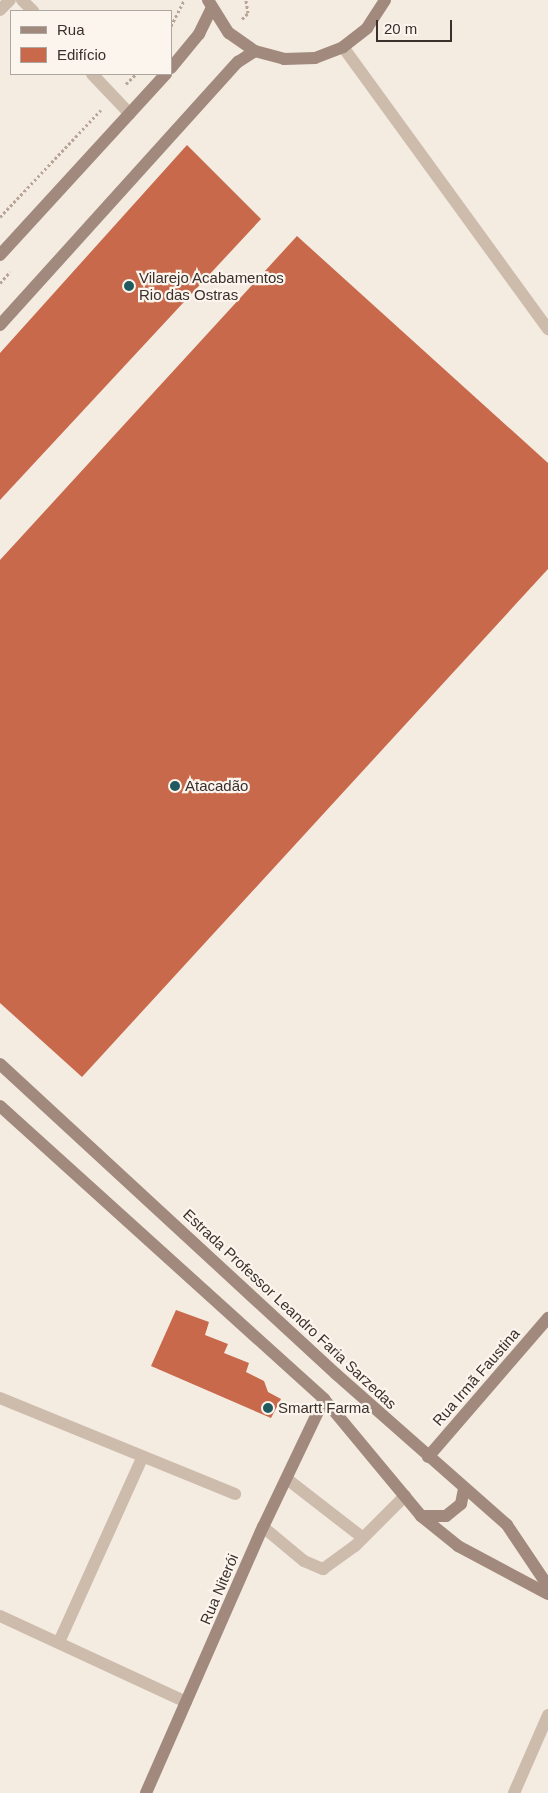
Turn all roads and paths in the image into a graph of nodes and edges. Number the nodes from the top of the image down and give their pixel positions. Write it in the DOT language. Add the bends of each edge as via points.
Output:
graph roads {
  1 [pos="10,0"];
  2 [pos="22,0"];
  3 [pos="184,0"];
  4 [pos="384,0"];
  5 [pos="209,5"];
  6 [pos="0,10"];
  7 [pos="32,10"];
  8 [pos="172,24"];
  9 [pos="343,47"];
  10 [pos="255,51"];
  11 [pos="172,67"];
  12 [pos="93,75"];
  13 [pos="135,75"];
  14 [pos="165,75"];
  15 [pos="114,97"];
  16 [pos="130,114"];
  17 [pos="0,217"];
  18 [pos="0,255"];
  19 [pos="0,325"];
  20 [pos="548,329"];
  21 [pos="0,1064"];
  22 [pos="0,1106"];
  23 [pos="548,1318"];
  24 [pos="0,1398"];
  25 [pos="324,1399"];
  26 [pos="428,1457"];
  27 [pos="142,1458"];
  28 [pos="287,1479"];
  29 [pos="464,1488"];
  30 [pos="235,1494"];
  31 [pos="405,1496"];
  32 [pos="421,1516"];
  33 [pos="263,1527"];
  34 [pos="363,1538"];
  35 [pos="548,1586"];
  36 [pos="548,1594"];
  37 [pos="0,1616"];
  38 [pos="58,1642"];
  39 [pos="186,1702"];
  40 [pos="548,1715"];
  41 [pos="146,1793"];
  42 [pos="514,1793"];
  1 -- 6 [label="street"];
  2 -- 7 [label="street"];
  3 -- 8 [label="path"];
  4 -- 9 [label="main road" via="367,28"];
  5 -- 10 [label="main road" via="229,33"];
  5 -- 11 [label="main road" via="199,34"];
  9 -- 10 [label="main road" via="315,58 284,59"];
  9 -- 20 [label="street"];
  10 -- 19 [label="main road" via="238,62"];
  12 -- 15 [label="street"];
  13 -- 15 [label="path"];
  14 -- 16 [label="main road"];
  15 -- 16 [label="street"];
  15 -- 17 [label="path"];
  16 -- 18 [label="main road"];
  21 -- 26 [label="main road, Estrada Professor Leandro Faria Sarzedas"];
  22 -- 25 [label="main road"];
  23 -- 26 [label="main road, Rua Irmã Faustina"];
  24 -- 27 [label="street"];
  25 -- 28 [label="main road, Rua Niterói"];
  25 -- 31 [label="main road"];
  26 -- 29 [label="main road, Estrada Professor Leandro Faria Sarzedas"];
  27 -- 30 [label="street"];
  27 -- 38 [label="street"];
  28 -- 33 [label="main road, Rua Niterói"];
  28 -- 34 [label="street"];
  29 -- 32 [label="main road" via="461,1504 446,1516"];
  29 -- 35 [label="main road, Estrada Professor Leandro Faria Sarzedas" via="507,1525"];
  31 -- 32 [label="main road"];
  31 -- 34 [label="street"];
  32 -- 36 [label="main road" via="458,1546"];
  33 -- 34 [label="street" via="304,1561 323,1569"];
  33 -- 39 [label="main road, Rua Niterói"];
  37 -- 38 [label="street"];
  38 -- 39 [label="street"];
  39 -- 41 [label="main road, Rua Niterói"];
  40 -- 42 [label="street"];
}
